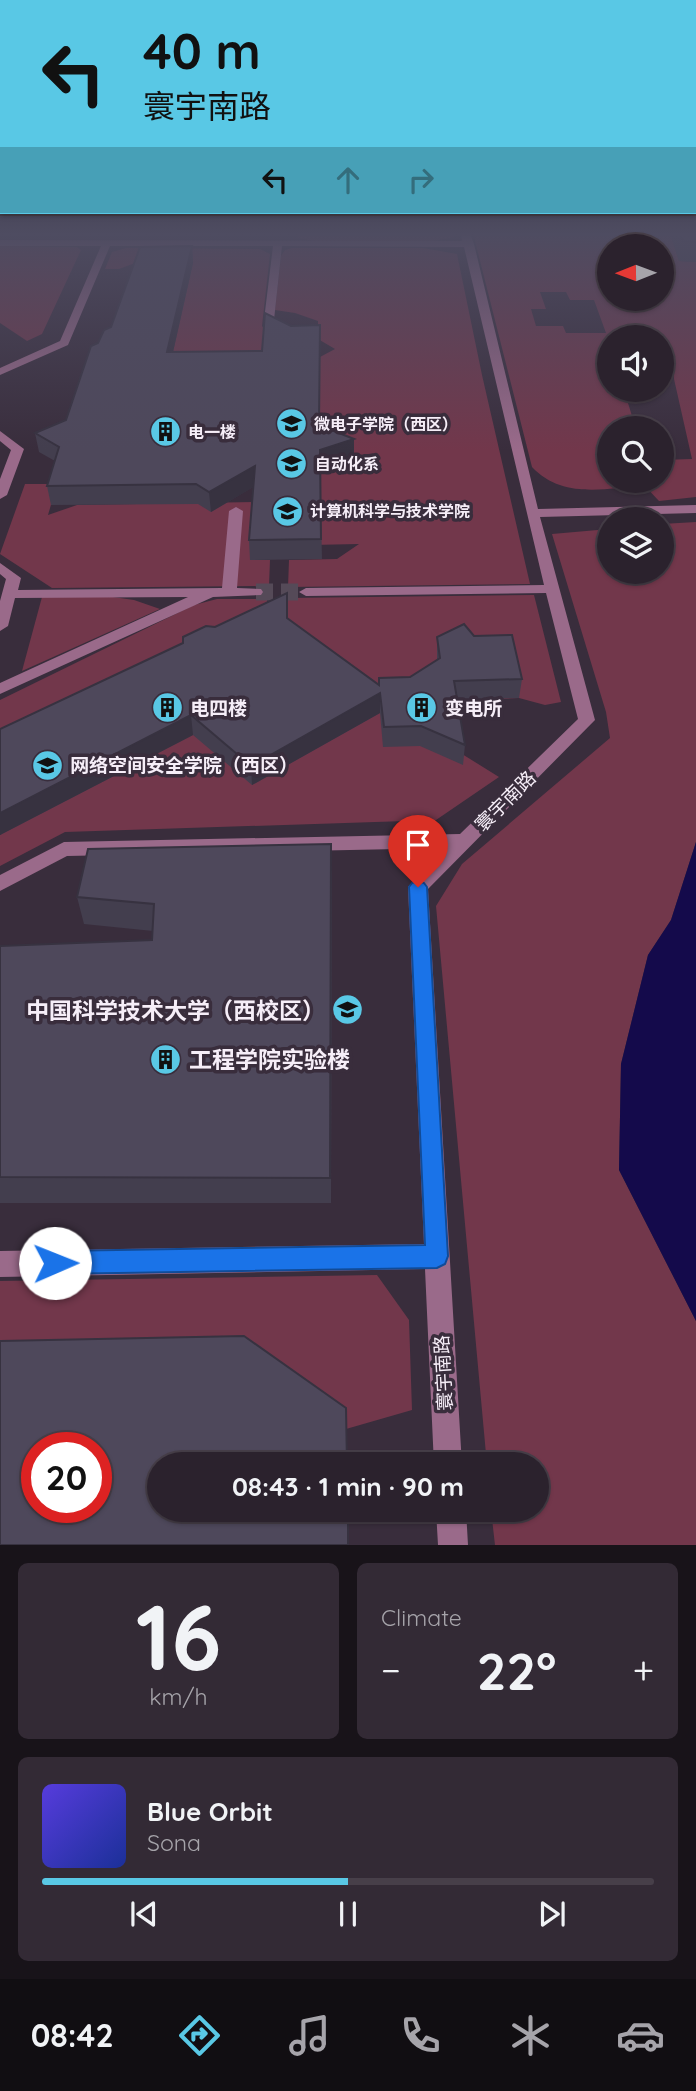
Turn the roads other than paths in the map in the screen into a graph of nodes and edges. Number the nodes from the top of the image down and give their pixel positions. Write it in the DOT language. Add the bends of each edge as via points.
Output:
graph roads {
  1 [pos="80,305"];
  2 [pos="271,305"];
  3 [pos="483,305"];
  4 [pos="269,320"];
  5 [pos="0,372"];
  6 [pos="0,435"];
  7 [pos="0,495"];
  8 [pos="696,509"];
  9 [pos="236,511"];
  10 [pos="532,513"];
  11 [pos="0,567"];
  12 [pos="554,589"];
  13 [pos="256,592"];
  14 [pos="306,592"];
  15 [pos="210,593"];
  16 [pos="229,593"];
  17 [pos="10,594"];
  18 [pos="0,626"];
  19 [pos="0,689"];
  20 [pos="465,841"];
  21 [pos="0,884"];
  22 [pos="437,1256"];
  23 [pos="0,1264"];
  24 [pos="447,1452"];
  25 [pos="452,1522"];
  26 [pos="453,1545"];
  1 -- 5 [label="street" via="64,343"];
  2 -- 4 [label="street"];
  3 -- 10 [label="street, 寰宇南路"];
  6 -- 7 [label="street" via="18,449"];
  8 -- 10 [label="street"];
  9 -- 16 [label="street"];
  10 -- 12 [label="street, 寰宇南路"];
  11 -- 17 [label="street" via="14,578"];
  12 -- 14 [label="street"];
  12 -- 20 [label="street, 寰宇南路" via="587,720"];
  13 -- 16 [label="street"];
  15 -- 16 [label="street"];
  15 -- 17 [label="street"];
  15 -- 19 [label="street"];
  17 -- 18 [label="street"];
  20 -- 21 [label="street" via="64,849"];
  20 -- 22 [label="street, 寰宇南路" via="418,887"];
  22 -- 23 [label="street"];
  22 -- 24 [label="street, 寰宇南路"];
  25 -- 26 [label="street"];
}
